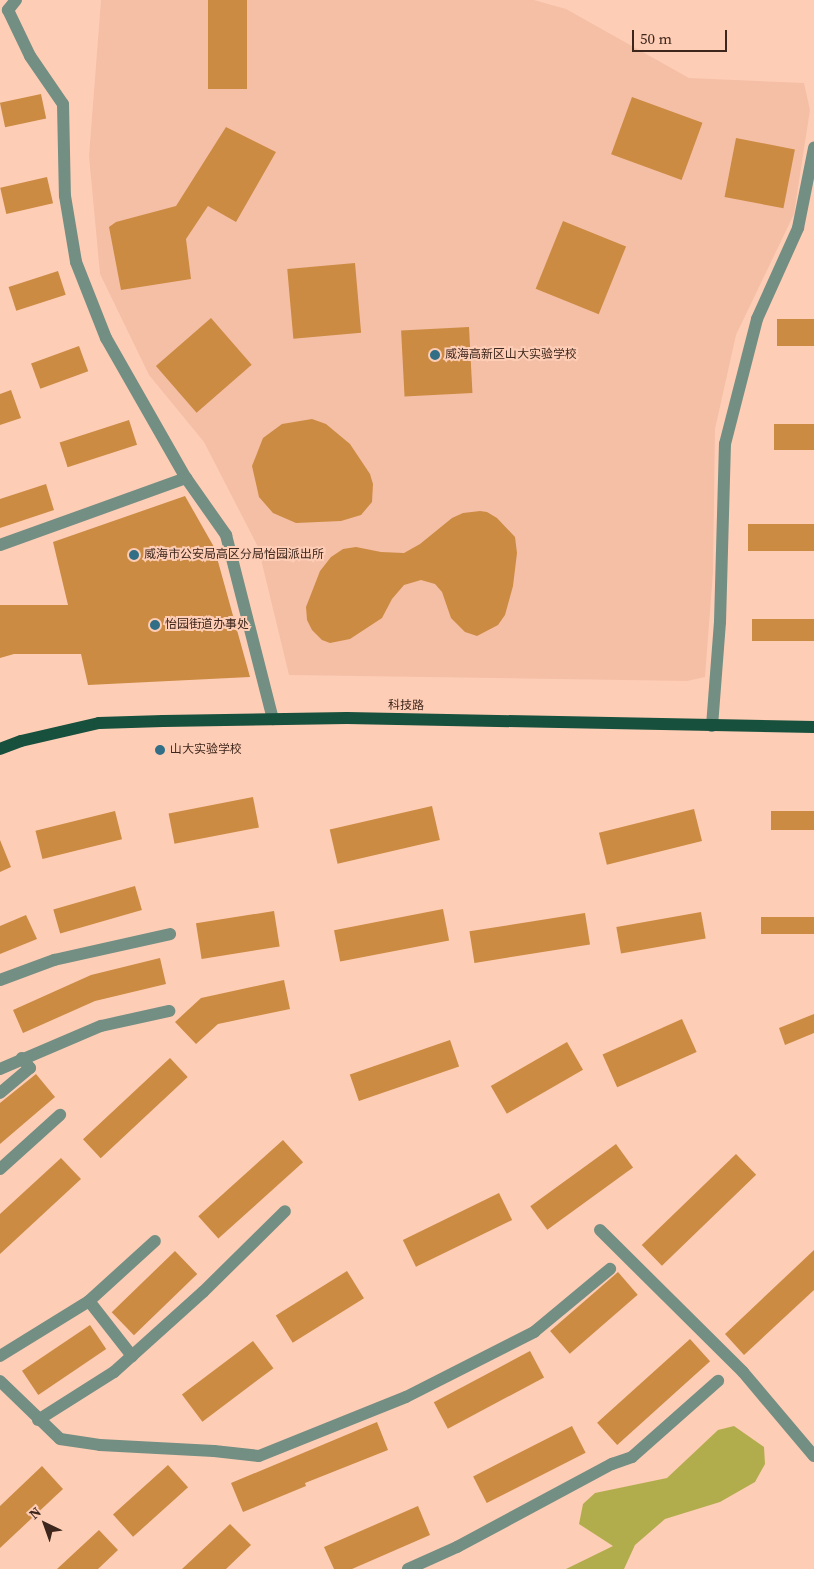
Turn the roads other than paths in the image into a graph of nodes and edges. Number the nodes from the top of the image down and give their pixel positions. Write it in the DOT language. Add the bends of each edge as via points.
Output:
graph roads {
  1 [pos="16,0"];
  2 [pos="814,148"];
  3 [pos="186,478"];
  4 [pos="0,545"];
  5 [pos="273,719"];
  6 [pos="712,726"];
  7 [pos="814,727"];
  8 [pos="0,748"];
  9 [pos="170,934"];
  10 [pos="0,980"];
  11 [pos="169,1011"];
  12 [pos="22,1058"];
  13 [pos="0,1068"];
  14 [pos="0,1093"];
  15 [pos="60,1115"];
  16 [pos="0,1169"];
  17 [pos="285,1211"];
  18 [pos="600,1230"];
  19 [pos="155,1241"];
  20 [pos="610,1269"];
  21 [pos="90,1301"];
  22 [pos="0,1356"];
  23 [pos="132,1356"];
  24 [pos="0,1381"];
  25 [pos="718,1381"];
  26 [pos="38,1420"];
  27 [pos="814,1456"];
  28 [pos="408,1569"];
  1 -- 3 [label="street" via="8,10 30,56 63,104 65,196 76,262 106,338"];
  2 -- 6 [label="street" via="798,228 757,319 725,444 720,622"];
  3 -- 4 [label="street"];
  3 -- 5 [label="street" via="226,534"];
  5 -- 6 [label="main road, 科技路"];
  5 -- 8 [label="main road, 科技路" via="99,723"];
  6 -- 7 [label="main road, 科技路"];
  9 -- 10 [label="street" via="54,960"];
  11 -- 12 [label="street" via="101,1026"];
  12 -- 13 [label="street"];
  12 -- 14 [label="street" via="30,1068"];
  15 -- 16 [label="street"];
  17 -- 23 [label="street"];
  18 -- 27 [label="street" via="743,1372"];
  19 -- 21 [label="street"];
  20 -- 26 [label="street" via="534,1332 406,1397 259,1456 100,1445 60,1439"];
  21 -- 22 [label="street"];
  21 -- 23 [label="street"];
  23 -- 26 [label="street" via="114,1372"];
  24 -- 26 [label="street"];
  25 -- 28 [label="street" via="632,1457 612,1464 457,1547"];
}
